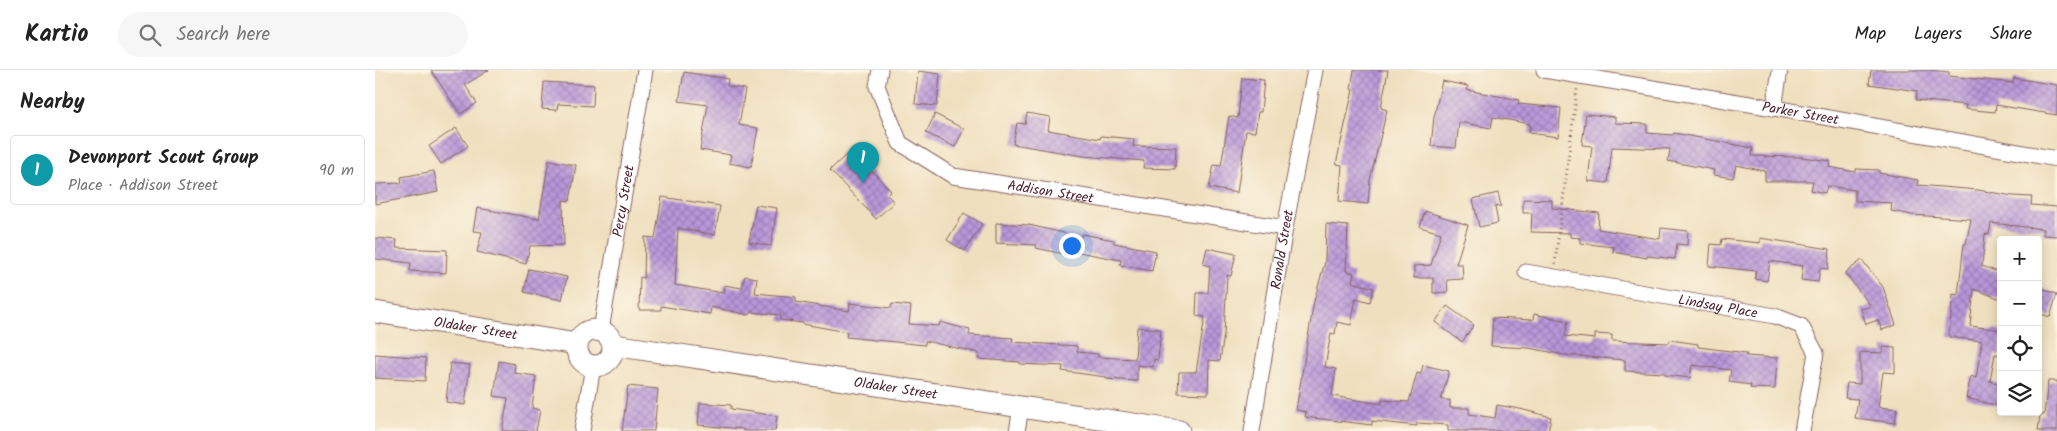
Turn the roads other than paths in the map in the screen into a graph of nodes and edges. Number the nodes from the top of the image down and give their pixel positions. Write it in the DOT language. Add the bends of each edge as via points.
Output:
graph roads {
  1 [pos="645,70"];
  2 [pos="880,70"];
  3 [pos="1315,70"];
  4 [pos="1543,70"];
  5 [pos="1780,70"];
  6 [pos="1773,108"];
  7 [pos="2057,159"];
  8 [pos="1285,228"];
  9 [pos="1526,272"];
  10 [pos="375,312"];
  11 [pos="607,338"];
  12 [pos="577,344"];
  13 [pos="593,366"];
  14 [pos="1021,408"];
  15 [pos="582,431"];
  16 [pos="1017,431"];
  17 [pos="1179,431"];
  18 [pos="1252,431"];
  19 [pos="1802,431"];
  1 -- 11 [label="street, Percy Street"];
  2 -- 8 [label="street, Addison Street" via="877,86 900,142 953,176"];
  3 -- 8 [label="street, Ronald Street"];
  4 -- 6 [label="street, Parker Street"];
  5 -- 6 [label="street"];
  6 -- 7 [label="street, Parker Street"];
  8 -- 18 [label="street, Ronald Street"];
  9 -- 19 [label="street, Lindsay Place" via="1775,316 1801,326 1815,353"];
  10 -- 12 [label="street, Oldaker Street"];
  11 -- 12 [label="street" via="589,330"];
  11 -- 13 [label="street" via="612,355 605,364"];
  11 -- 14 [label="street, Oldaker Street"];
  12 -- 13 [label="street" via="579,358"];
  13 -- 15 [label="street"];
  14 -- 16 [label="street"];
  14 -- 17 [label="street, Oldaker Street"];
}
